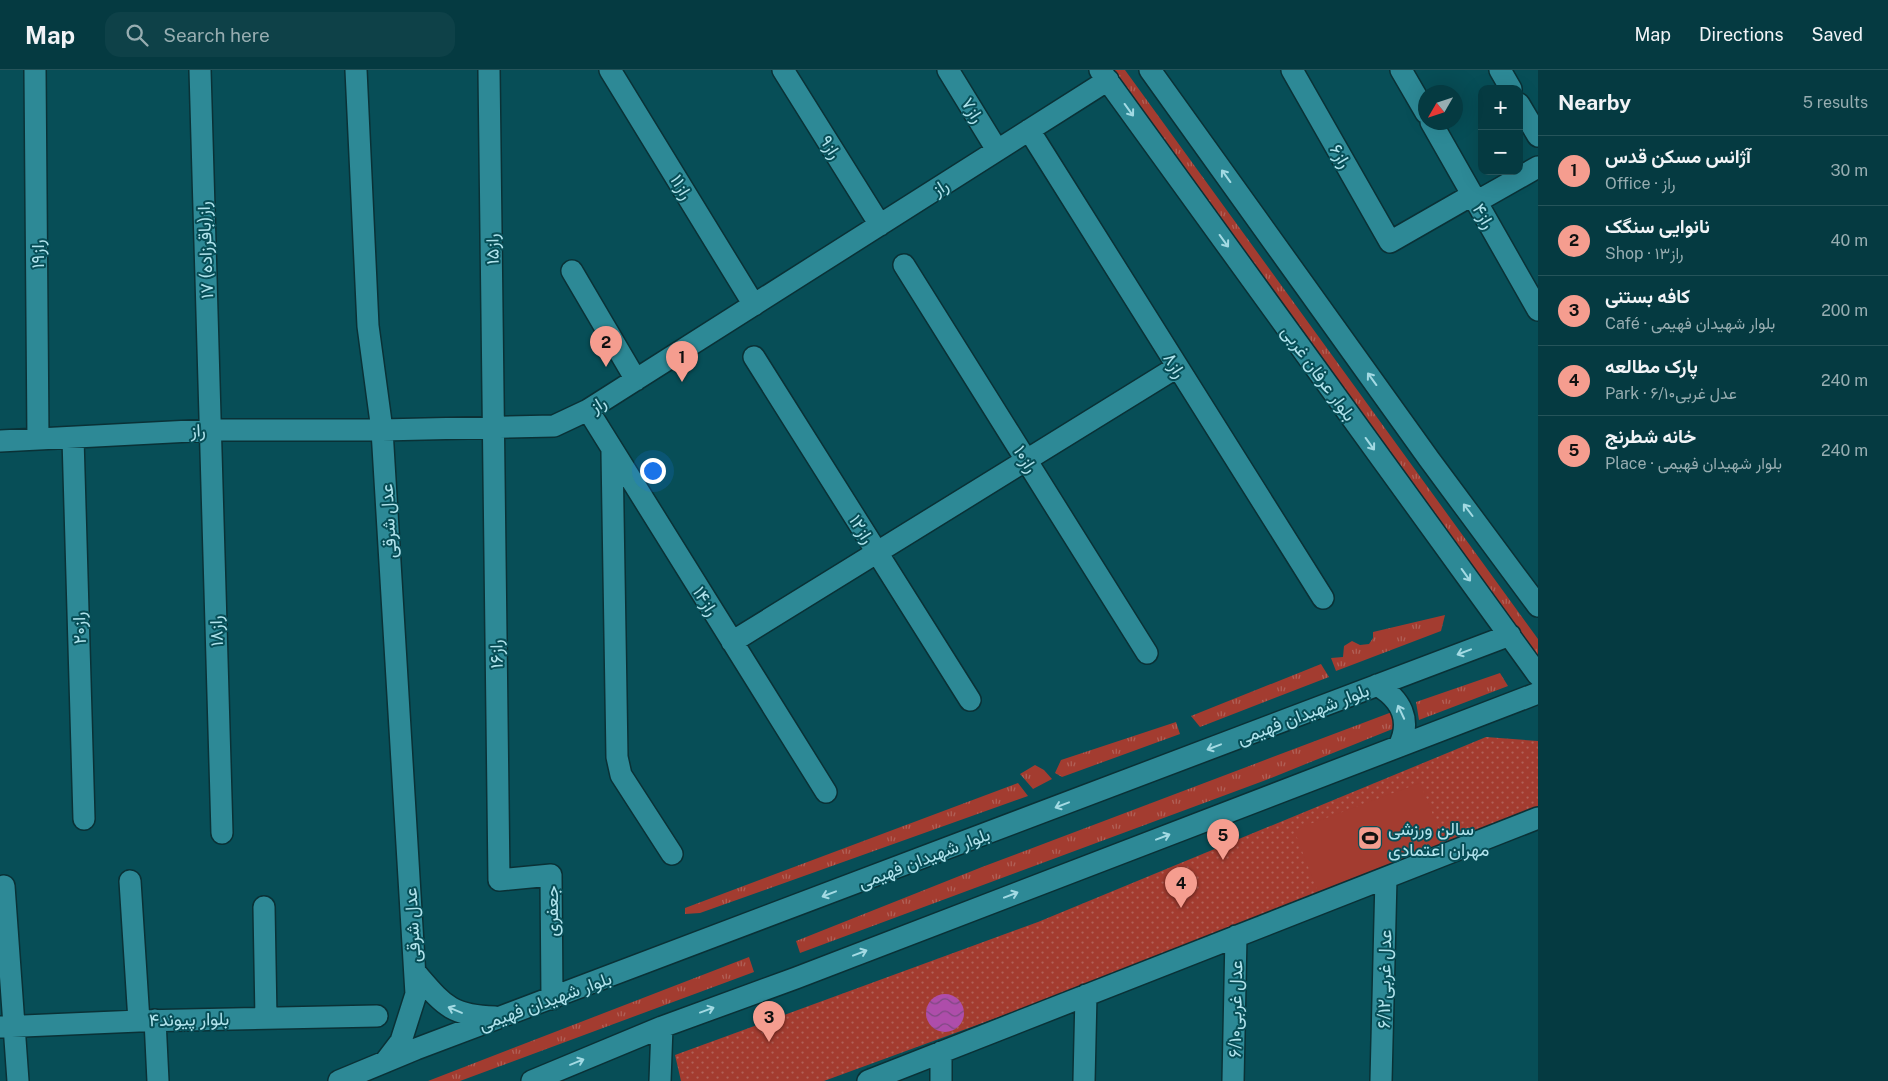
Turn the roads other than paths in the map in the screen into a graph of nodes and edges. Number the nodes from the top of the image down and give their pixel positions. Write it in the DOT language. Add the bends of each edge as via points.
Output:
graph roads {
  1 [pos="35,70"];
  2 [pos="200,70"];
  3 [pos="356,70"];
  4 [pos="490,70"];
  5 [pos="610,70"];
  6 [pos="783,70"];
  7 [pos="948,70"];
  8 [pos="1150,70"];
  9 [pos="1292,70"];
  10 [pos="1401,70"];
  11 [pos="1500,70"];
  12 [pos="1104,75"];
  13 [pos="1509,85"];
  14 [pos="1418,99"];
  15 [pos="1523,111"];
  16 [pos="1028,130"];
  17 [pos="1436,130"];
  18 [pos="1538,136"];
  19 [pos="997,150"];
  20 [pos="1538,167"];
  21 [pos="1474,198"];
  22 [pos="880,225"];
  23 [pos="904,266"];
  24 [pos="572,271"];
  25 [pos="754,305"];
  26 [pos="1538,310"];
  27 [pos="754,357"];
  28 [pos="1177,366"];
  29 [pos="636,380"];
  30 [pos="588,410"];
  31 [pos="494,429"];
  32 [pos="210,430"];
  33 [pos="382,430"];
  34 [pos="73,438"];
  35 [pos="38,439"];
  36 [pos="0,441"];
  37 [pos="612,451"];
  38 [pos="1026,460"];
  39 [pos="877,552"];
  40 [pos="1323,598"];
  41 [pos="1538,606"];
  42 [pos="1510,635"];
  43 [pos="732,642"];
  44 [pos="1148,653"];
  45 [pos="1538,675"];
  46 [pos="1377,686"];
  47 [pos="1538,693"];
  48 [pos="970,700"];
  49 [pos="1399,746"];
  50 [pos="826,792"];
  51 [pos="1538,818"];
  52 [pos="84,819"];
  53 [pos="222,833"];
  54 [pos="672,854"];
  55 [pos="1386,878"];
  56 [pos="499,880"];
  57 [pos="130,881"];
  58 [pos="4,886"];
  59 [pos="264,907"];
  60 [pos="1236,936"];
  61 [pos="415,972"];
  62 [pos="1086,995"];
  63 [pos="552,999"];
  64 [pos="377,1016"];
  65 [pos="503,1017"];
  66 [pos="266,1018"];
  67 [pos="147,1020"];
  68 [pos="6,1027"];
  69 [pos="662,1027"];
  70 [pos="942,1052"];
  71 [pos="385,1062"];
  72 [pos="552,1076"];
  73 [pos="18,1081"];
  74 [pos="158,1081"];
  75 [pos="339,1081"];
  76 [pos="532,1081"];
  77 [pos="660,1081"];
  78 [pos="868,1081"];
  79 [pos="941,1081"];
  80 [pos="1084,1081"];
  81 [pos="1233,1081"];
  82 [pos="1381,1081"];
  1 -- 35 [label="street, راز۱۹"];
  2 -- 32 [label="street, ۱۷ راز(باقرزاده)"];
  3 -- 33 [label="street, عدل شرقی" via="368,326"];
  4 -- 31 [label="street, راز۱۵"];
  5 -- 25 [label="street, راز۱۱"];
  6 -- 22 [label="street, راز۹"];
  7 -- 19 [label="street, راز۷"];
  41 -- 8 [label="street, one-way"];
  9 -- 21 [label="street, راز۶" via="1390,242"];
  10 -- 14 [label="street"];
  11 -- 13 [label="street"];
  12 -- 16 [label="street, راز"];
  12 -- 42 [label="street, بلوار عرفان غربی, one-way"];
  15 -- 18 [label="street"];
  16 -- 19 [label="street, راز"];
  16 -- 28 [label="street, راز۸"];
  17 -- 21 [label="street, راز۴"];
  19 -- 22 [label="street, راز"];
  20 -- 21 [label="street"];
  21 -- 26 [label="street, راز۴"];
  22 -- 25 [label="street, راز"];
  23 -- 38 [label="street, راز۱۰"];
  24 -- 29 [label="street"];
  25 -- 29 [label="street, راز"];
  27 -- 39 [label="street, راز۱۲"];
  28 -- 38 [label="street"];
  28 -- 40 [label="street, راز۸"];
  29 -- 30 [label="street, راز"];
  30 -- 31 [label="street, راز" via="554,426"];
  30 -- 37 [label="street, راز۱۴"];
  31 -- 33 [label="street, راز"];
  31 -- 56 [label="street, راز۱۶"];
  32 -- 33 [label="street, راز"];
  32 -- 34 [label="street, راز"];
  32 -- 53 [label="street, راز۱۸"];
  33 -- 61 [label="street, عدل شرقی"];
  34 -- 35 [label="street, راز"];
  34 -- 52 [label="street, راز۲۰"];
  35 -- 36 [label="street, راز"];
  37 -- 43 [label="street, راز۱۴"];
  37 -- 54 [label="street" via="617,756 621,775"];
  38 -- 39 [label="street"];
  38 -- 44 [label="street, راز۱۰"];
  39 -- 43 [label="street"];
  39 -- 48 [label="street, راز۱۲"];
  42 -- 45 [label="street, بلوار عرفان غربی"];
  42 -- 46 [label="street, بلوار شهیدان فهیمی, one-way"];
  43 -- 50 [label="street, راز۱۴"];
  49 -- 46 [label="street, one-way" via="1406,723 1390,693"];
  46 -- 63 [label="street, بلوار شهیدان فهیمی, one-way"];
  47 -- 49 [label="street"];
  69 -- 49 [label="street, one-way"];
  51 -- 55 [label="street"];
  55 -- 60 [label="street"];
  55 -- 82 [label="street, ۶/۱۲عدل غربی"];
  56 -- 63 [label="street, جعفری" via="551,875"];
  57 -- 67 [label="street"];
  58 -- 68 [label="street"];
  59 -- 66 [label="street"];
  60 -- 62 [label="street"];
  60 -- 81 [label="street, ۶/۱۰عدل غربی"];
  65 -- 61 [label="street, one-way" via="476,1016 451,1010"];
  61 -- 71 [label="street, عدل شرقی" via="416,994 411,1014 402,1041"];
  62 -- 70 [label="street"];
  62 -- 80 [label="street"];
  63 -- 65 [label="street, بلوار شهیدان فهیمی"];
  64 -- 66 [label="street, بلوار پیوند۴"];
  65 -- 71 [label="street, بلوار شهیدان فهیمی"];
  66 -- 67 [label="street, بلوار پیوند۴"];
  67 -- 68 [label="street, بلوار پیوند۴"];
  67 -- 74 [label="street"];
  68 -- 73 [label="street"];
  72 -- 69 [label="street, one-way"];
  69 -- 77 [label="street"];
  70 -- 78 [label="street"];
  70 -- 79 [label="street"];
  71 -- 75 [label="street, بلوار شهیدان فهیمی"];
  72 -- 76 [label="street"];
}
